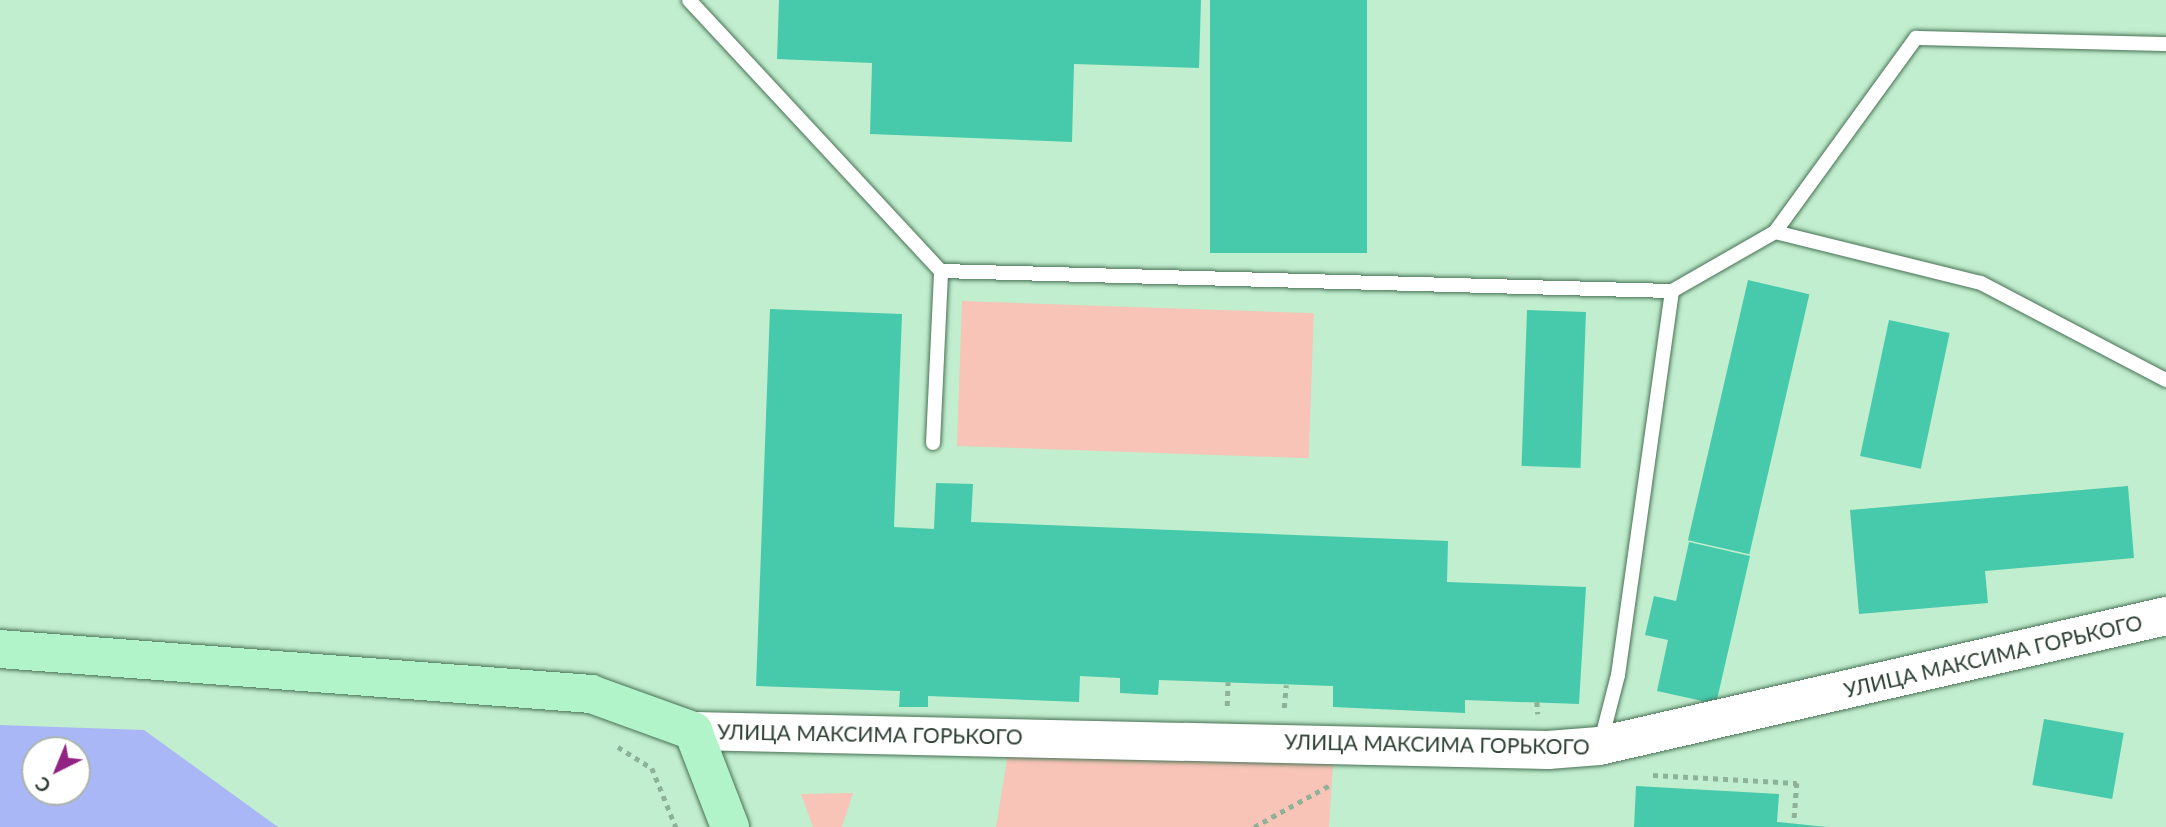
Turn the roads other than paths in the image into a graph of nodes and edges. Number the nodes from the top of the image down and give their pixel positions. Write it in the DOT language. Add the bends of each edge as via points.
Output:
graph roads {
  1 [pos="689,0"];
  2 [pos="2166,44"];
  3 [pos="1775,232"];
  4 [pos="941,271"];
  5 [pos="1672,291"];
  6 [pos="2166,380"];
  7 [pos="933,443"];
  8 [pos="2166,616"];
  9 [pos="0,649"];
  10 [pos="693,731"];
  11 [pos="1599,746"];
  12 [pos="730,827"];
  1 -- 4 [label="lane"];
  2 -- 3 [label="lane" via="1916,38"];
  3 -- 5 [label="lane"];
  3 -- 6 [label="lane" via="1981,283"];
  4 -- 5 [label="lane"];
  4 -- 7 [label="lane"];
  5 -- 11 [label="lane" via="1618,675"];
  8 -- 11 [label="street, УЛИЦА МАКСИМА ГОРЬКОГО"];
  9 -- 10 [label="main road" via="591,694"];
  10 -- 11 [label="street, УЛИЦА МАКСИМА ГОРЬКОГО" via="1548,750"];
  10 -- 12 [label="main road"];
}
